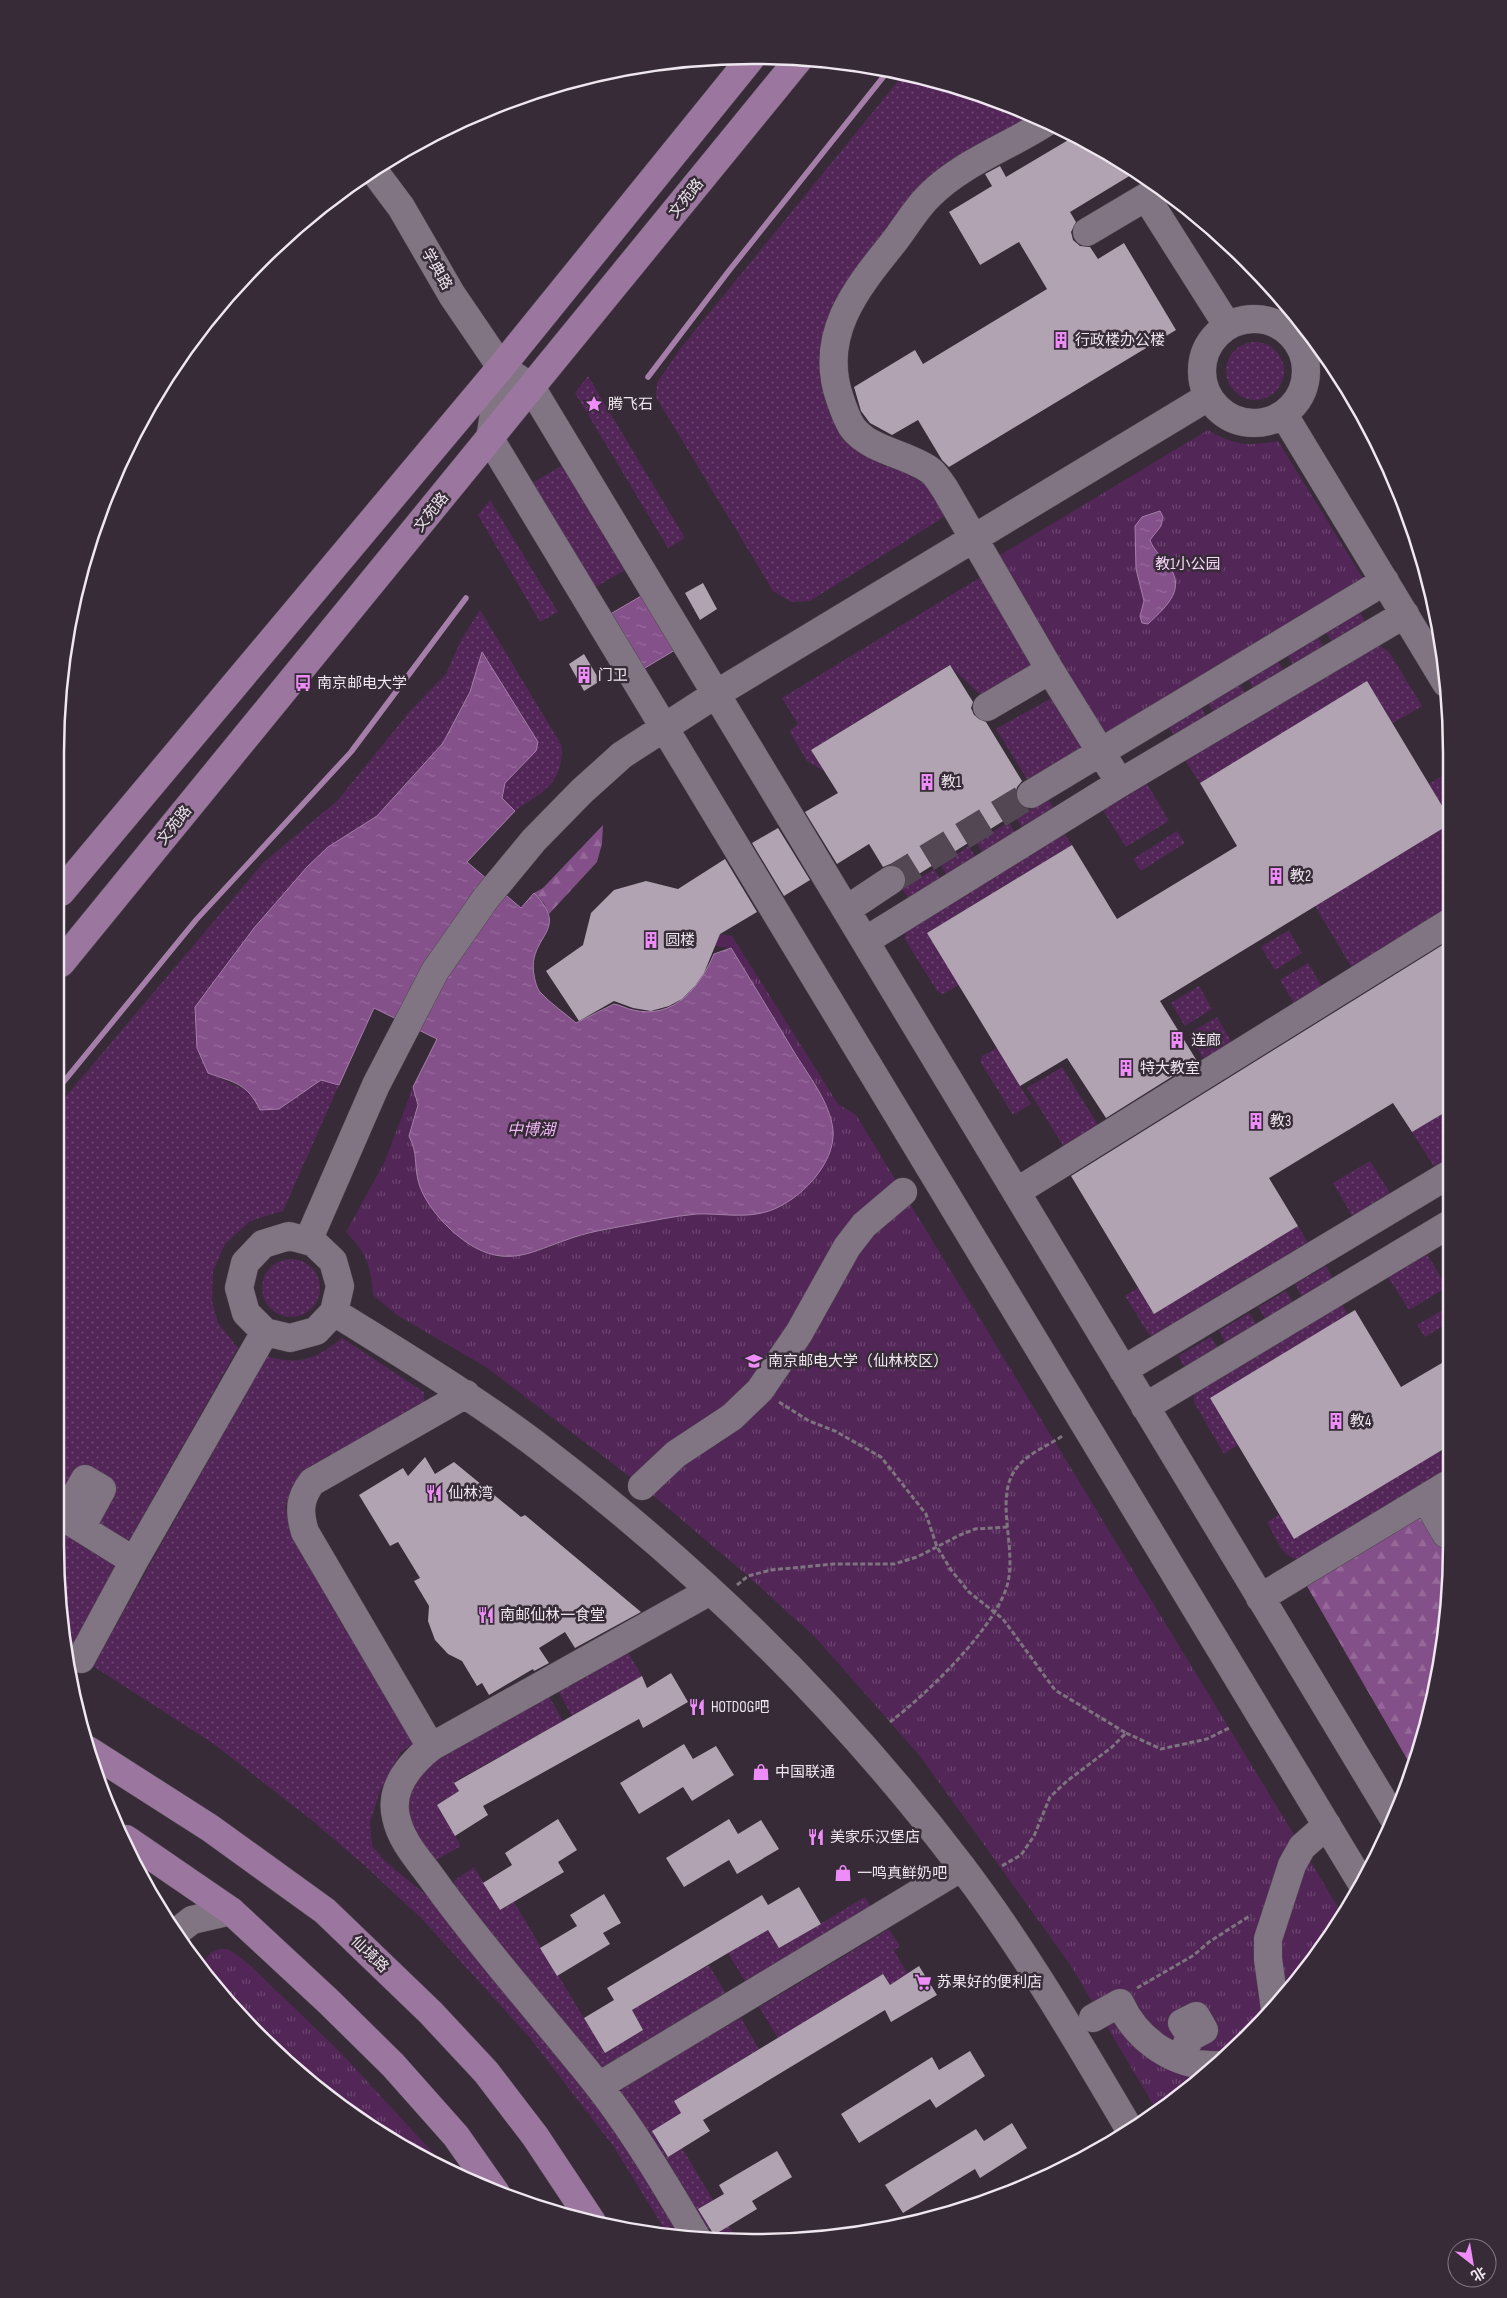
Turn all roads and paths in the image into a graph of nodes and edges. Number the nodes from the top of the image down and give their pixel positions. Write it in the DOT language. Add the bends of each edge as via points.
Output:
graph roads {
  1 [pos="746,64"];
  2 [pos="795,65"];
  3 [pos="1040,126"];
  4 [pos="377,175"];
  5 [pos="1087,232"];
  6 [pos="1227,325"];
  7 [pos="1305,339"];
  8 [pos="1306,341"];
  9 [pos="501,367"];
  10 [pos="531,387"];
  11 [pos="1208,397"];
  12 [pos="1284,415"];
  13 [pos="490,439"];
  14 [pos="972,537"];
  15 [pos="1386,581"];
  16 [pos="1405,614"];
  17 [pos="1438,669"];
  18 [pos="1050,670"];
  19 [pos="716,694"];
  20 [pos="988,708"];
  21 [pos="665,727"];
  22 [pos="1101,752"];
  23 [pos="1120,783"];
  24 [pos="1031,794"];
  25 [pos="891,880"];
  26 [pos="64,888"];
  27 [pos="846,910"];
  28 [pos="1443,927"];
  29 [pos="865,941"];
  30 [pos="64,959"];
  31 [pos="1443,1178"];
  32 [pos="903,1192"];
  33 [pos="1016,1192"];
  34 [pos="1443,1228"];
  35 [pos="308,1241"];
  36 [pos="334,1312"];
  37 [pos="265,1332"];
  38 [pos="1123,1370"];
  39 [pos="760,1390"];
  40 [pos="466,1394"];
  41 [pos="1146,1408"];
  42 [pos="1084,1422"];
  43 [pos="642,1486"];
  44 [pos="1436,1491"];
  45 [pos="69,1520"];
  46 [pos="1443,1521"];
  47 [pos="1009,1527"];
  48 [pos="937,1548"];
  49 [pos="134,1561"];
  50 [pos="715,1596"];
  51 [pos="1260,1598"];
  52 [pos="996,1612"];
  53 [pos="81,1659"];
  54 [pos="890,1722"];
  55 [pos="1229,1728"];
  56 [pos="1126,1733"];
  57 [pos="431,1747"];
  58 [pos="97,1756"];
  59 [pos="1389,1812"];
  60 [pos="1326,1825"];
  61 [pos="132,1843"];
  62 [pos="962,1867"];
  63 [pos="1000,1867"];
  64 [pos="1358,1877"];
  65 [pos="231,1911"];
  66 [pos="1253,1913"];
  67 [pos="181,1929"];
  68 [pos="1273,1997"];
  69 [pos="1120,2004"];
  70 [pos="1093,2018"];
  71 [pos="1206,2065"];
  72 [pos="599,2086"];
  73 [pos="1127,2124"];
  74 [pos="487,2181"];
  75 [pos="586,2214"];
  76 [pos="693,2231"];
  1 -- 9 [label="main road"];
  2 -- 10 [label="main road, 文苑路"];
  3 -- 14 [label="street" via="976,161 930,195 871,270 843,313 834,339 835,384 852,428 870,443 931,471"];
  4 -- 9 [label="street, 学典路" via="401,207 452,295"];
  5 -- 6 [label="street" via="1146,197"];
  6 -- 7 [label="street" via="1254,318 1280,324"];
  6 -- 11 [label="street" via="1208,345 1201,372"];
  8 -- 12 [label="street" via="1308,370 1301,396"];
  9 -- 10 [label="street"];
  9 -- 13 [label="street"];
  9 -- 26 [label="main road"];
  10 -- 13 [label="main road, 文苑路"];
  10 -- 19 [label="street"];
  11 -- 12 [label="street" via="1228,417 1255,424"];
  11 -- 14 [label="street"];
  12 -- 15 [label="street"];
  13 -- 21 [label="street"];
  13 -- 30 [label="main road, 文苑路"];
  14 -- 18 [label="street"];
  14 -- 19 [label="street"];
  15 -- 16 [label="street"];
  15 -- 22 [label="street"];
  16 -- 17 [label="street"];
  16 -- 23 [label="street"];
  18 -- 20 [label="street"];
  18 -- 22 [label="street"];
  19 -- 21 [label="street"];
  19 -- 27 [label="street"];
  21 -- 35 [label="street" via="622,755 582,791 534,840 460,933 415,1006 376,1085"];
  21 -- 42 [label="street"];
  22 -- 23 [label="street"];
  22 -- 24 [label="street"];
  23 -- 29 [label="street"];
  25 -- 27 [label="street"];
  27 -- 29 [label="street"];
  28 -- 33 [label="street"];
  29 -- 33 [label="street"];
  31 -- 38 [label="street"];
  32 -- 39 [label="street" via="864,1225 847,1247 799,1333"];
  33 -- 38 [label="street"];
  34 -- 41 [label="street"];
  35 -- 36 [label="street" via="333,1261 340,1286"];
  35 -- 37 [label="street" via="289,1236 263,1244 245,1263 238,1288 246,1313"];
  36 -- 37 [label="street" via="316,1331 299,1336 290,1338"];
  36 -- 40 [label="street"];
  37 -- 49 [label="street"];
  38 -- 41 [label="street"];
  39 -- 43 [label="street" via="732,1417 676,1454"];
  39 -- 48 [label="path" via="809,1421 835,1431 882,1457 926,1514"];
  40 -- 50 [label="street" via="591,1488"];
  40 -- 57 [label="street" via="312,1482 303,1493 300,1513 305,1532"];
  41 -- 51 [label="street"];
  42 -- 47 [label="path" via="1020,1463 1010,1478 1005,1501"];
  42 -- 60 [label="street"];
  44 -- 46 [label="street"];
  44 -- 51 [label="street"];
  45 -- 49 [label="street"];
  47 -- 48 [label="path" via="975,1529"];
  47 -- 52 [label="path" via="1011,1561 1007,1587"];
  48 -- 50 [label="path" via="894,1564 834,1564 771,1570 748,1576"];
  48 -- 52 [label="path" via="969,1592"];
  49 -- 53 [label="street"];
  50 -- 57 [label="street"];
  50 -- 62 [label="street" via="777,1653 836,1717 898,1786"];
  51 -- 59 [label="street"];
  52 -- 54 [label="path" via="916,1702"];
  52 -- 56 [label="path" via="1055,1690"];
  55 -- 56 [label="path" via="1206,1740 1161,1749"];
  56 -- 63 [label="path" via="1050,1798 1034,1836 1021,1855"];
  57 -- 72 [label="street" via="410,1767 394,1798 395,1817 402,1835 454,1909"];
  58 -- 75 [label="main road, 仙境路" via="210,1828 325,1911 431,2013 486,2072 535,2136"];
  60 -- 64 [label="street"];
  60 -- 68 [label="street" via="1302,1847 1292,1865 1268,1938"];
  61 -- 65 [label="main road"];
  62 -- 72 [label="street"];
  62 -- 73 [label="street" via="1013,1938"];
  65 -- 67 [label="street" via="192,1920"];
  65 -- 74 [label="main road" via="393,2065 456,2136"];
  66 -- 69 [label="path" via="1194,1955 1139,1987"];
  69 -- 70 [label="street"];
  69 -- 71 [label="street" via="1126,2017 1149,2044 1185,2047"];
  72 -- 76 [label="street"];
}
